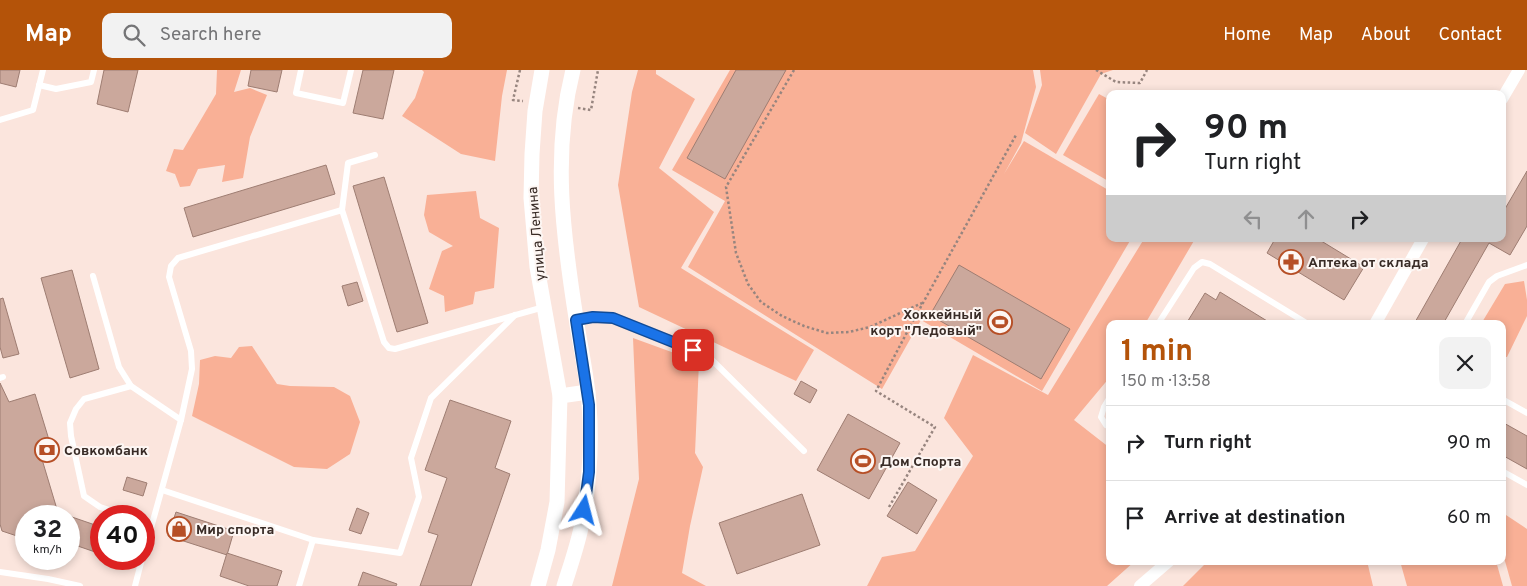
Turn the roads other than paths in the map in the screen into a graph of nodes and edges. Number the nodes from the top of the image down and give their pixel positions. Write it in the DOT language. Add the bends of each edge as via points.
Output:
graph roads {
  1 [pos="43,70"];
  2 [pos="94,70"];
  3 [pos="301,70"];
  4 [pos="351,70"];
  5 [pos="542,70"];
  6 [pos="573,70"];
  7 [pos="1519,70"];
  8 [pos="39,85"];
  9 [pos="1506,92"];
  10 [pos="0,120"];
  11 [pos="375,155"];
  12 [pos="342,210"];
  13 [pos="1421,242"];
  14 [pos="1527,264"];
  15 [pos="92,276"];
  16 [pos="544,307"];
  17 [pos="516,314"];
  18 [pos="576,320"];
  19 [pos="1161,320"];
  20 [pos="1301,320"];
  21 [pos="1377,320"];
  22 [pos="1467,320"];
  23 [pos="131,386"];
  24 [pos="588,392"];
  25 [pos="560,396"];
  26 [pos="1506,401"];
  27 [pos="1106,404"];
  28 [pos="1527,413"];
  29 [pos="181,420"];
  30 [pos="1106,424"];
  31 [pos="804,451"];
  32 [pos="1506,473"];
  33 [pos="1527,485"];
  34 [pos="162,490"];
  35 [pos="96,505"];
  36 [pos="155,514"];
  37 [pos="314,540"];
  38 [pos="1164,565"];
  39 [pos="139,570"];
  40 [pos="0,572"];
  41 [pos="80,586"];
  42 [pos="135,586"];
  43 [pos="299,586"];
  44 [pos="538,586"];
  45 [pos="564,586"];
  46 [pos="1140,586"];
  1 -- 8 [label="lane"];
  2 -- 8 [label="lane" via="91,82 56,89"];
  3 -- 4 [label="lane" via="296,93 343,103"];
  5 -- 16 [label="street, улица Ленина" via="532,145 531,198"];
  6 -- 18 [label="street, улица Ленина" via="565,114 560,188 562,226"];
  7 -- 9 [label="street"];
  8 -- 10 [label="lane" via="33,110"];
  11 -- 12 [label="lane" via="348,163"];
  12 -- 17 [label="lane" via="384,342 389,348 395,349"];
  12 -- 29 [label="lane" via="178,258 171,266 169,277 191,351 192,369"];
  13 -- 21 [label="street"];
  14 -- 22 [label="lane" via="1489,282"];
  15 -- 23 [label="lane" via="118,367"];
  16 -- 17 [label="lane"];
  16 -- 25 [label="street, улица Ленина"];
  17 -- 37 [label="lane" via="431,398 411,458 419,497 400,554"];
  18 -- 24 [label="street, улица Ленина"];
  18 -- 31 [label="lane" via="613,318 709,356"];
  19 -- 20 [label="lane" via="1194,268 1202,262"];
  23 -- 29 [label="lane"];
  23 -- 35 [label="lane" via="84,399 70,423 84,496"];
  24 -- 25 [label="street"];
  24 -- 45 [label="street, улица Ленина" via="589,472 581,528"];
  25 -- 44 [label="street, улица Ленина" via="557,502"];
  26 -- 28 [label="lane"];
  27 -- 30 [label="lane" via="1101,417"];
  29 -- 34 [label="lane"];
  32 -- 33 [label="lane"];
  34 -- 36 [label="lane"];
  34 -- 37 [label="lane"];
  37 -- 43 [label="lane"];
  38 -- 46 [label="street"];
  39 -- 42 [label="lane"];
  40 -- 41 [label="lane"];
}
